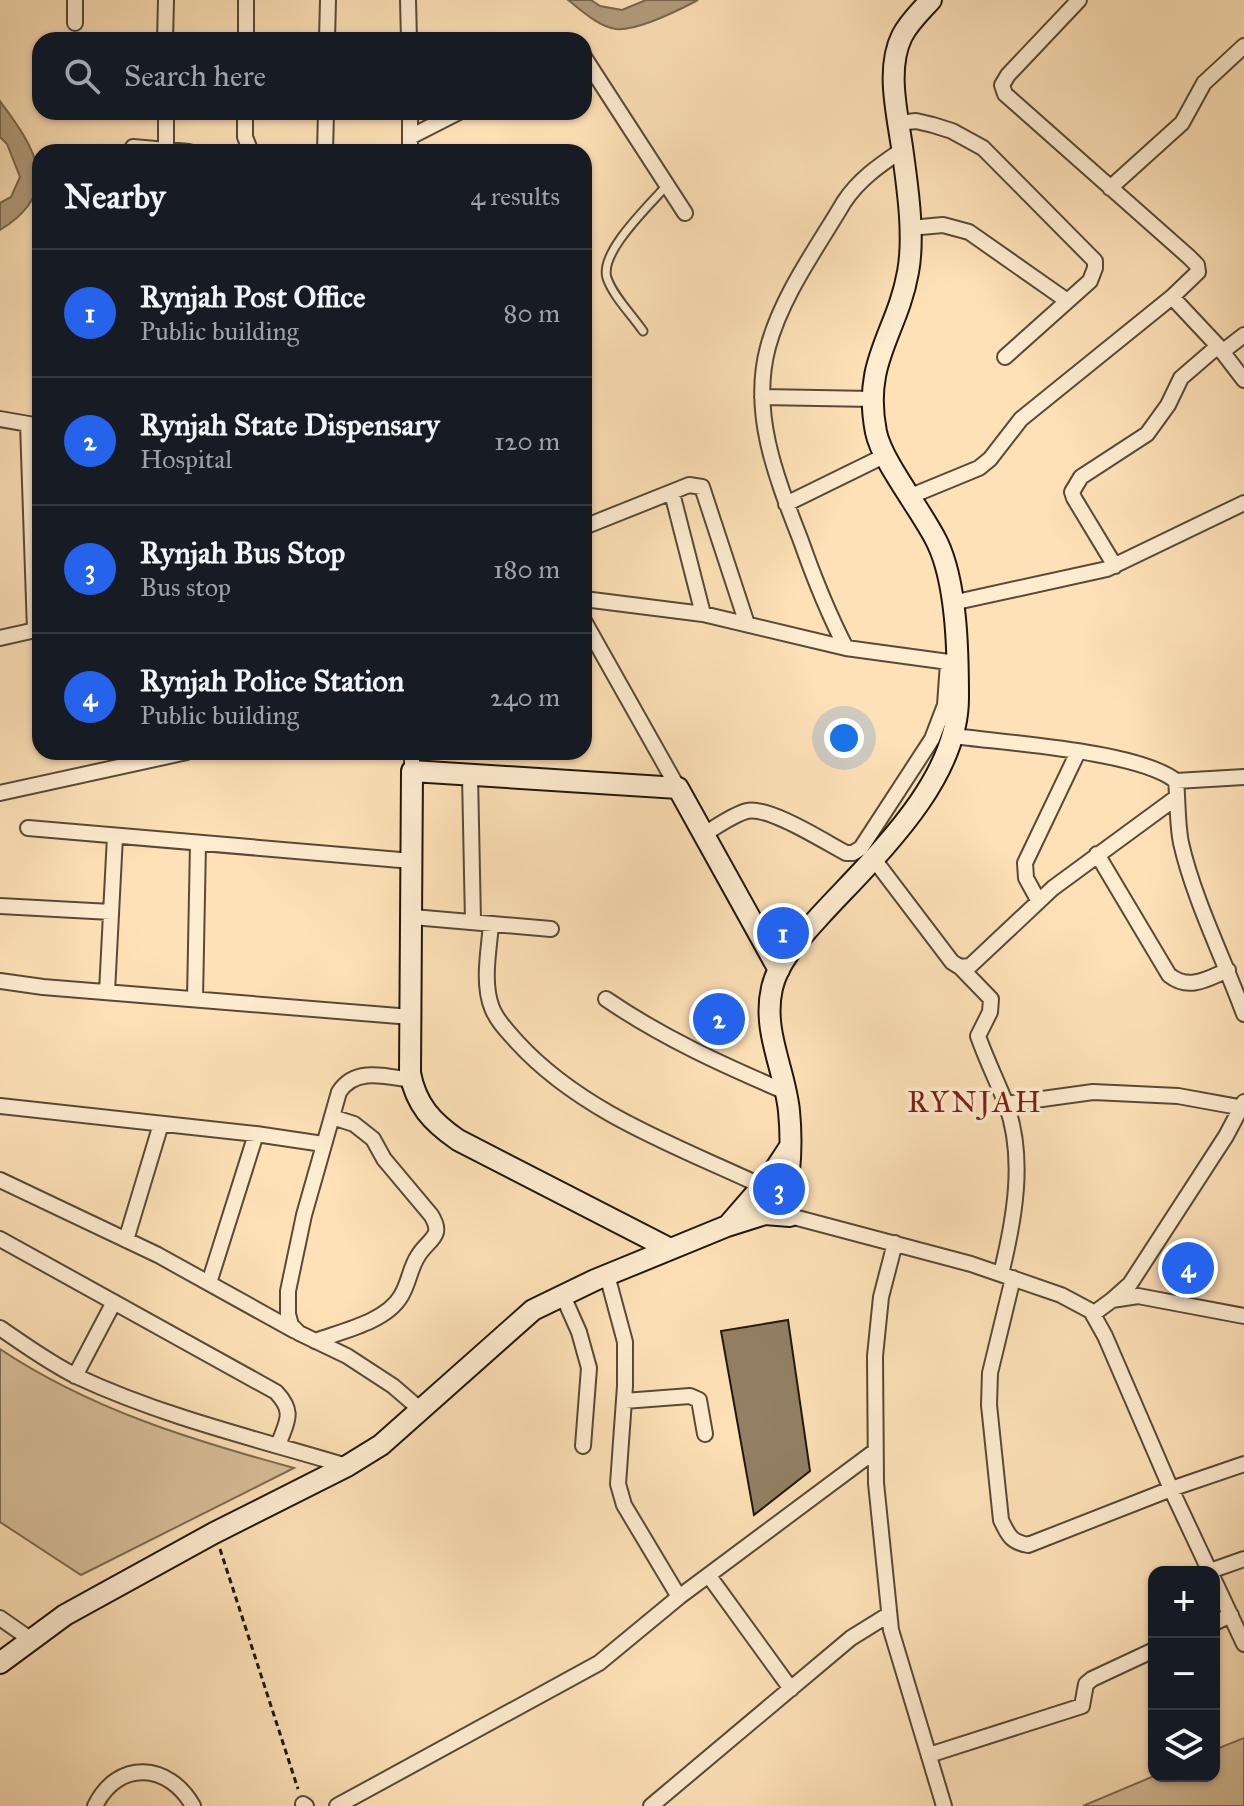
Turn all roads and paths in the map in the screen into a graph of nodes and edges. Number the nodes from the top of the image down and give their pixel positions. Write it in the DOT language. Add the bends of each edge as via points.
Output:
graph roads {
  1 [pos="75,0"];
  2 [pos="166,0"];
  3 [pos="246,0"];
  4 [pos="328,0"];
  5 [pos="408,0"];
  6 [pos="931,0"];
  7 [pos="1079,0"];
  8 [pos="75,23"];
  9 [pos="165,32"];
  10 [pos="246,32"];
  11 [pos="327,32"];
  12 [pos="409,32"];
  13 [pos="1244,46"];
  14 [pos="592,69"];
  15 [pos="166,120"];
  16 [pos="245,120"];
  17 [pos="326,120"];
  18 [pos="410,120"];
  19 [pos="447,120"];
  20 [pos="898,123"];
  21 [pos="166,144"];
  22 [pos="248,144"];
  23 [pos="325,144"];
  24 [pos="410,144"];
  25 [pos="902,150"];
  26 [pos="667,185"];
  27 [pos="1110,188"];
  28 [pos="685,213"];
  29 [pos="910,228"];
  30 [pos="1172,297"];
  31 [pos="1066,300"];
  32 [pos="643,331"];
  33 [pos="1244,335"];
  34 [pos="1220,349"];
  35 [pos="1005,357"];
  36 [pos="1244,380"];
  37 [pos="762,397"];
  38 [pos="873,399"];
  39 [pos="0,419"];
  40 [pos="32,425"];
  41 [pos="886,455"];
  42 [pos="672,493"];
  43 [pos="911,496"];
  44 [pos="1244,503"];
  45 [pos="786,504"];
  46 [pos="592,524"];
  47 [pos="1115,566"];
  48 [pos="592,600"];
  49 [pos="952,603"];
  50 [pos="703,614"];
  51 [pos="747,624"];
  52 [pos="32,631"];
  53 [pos="592,635"];
  54 [pos="0,638"];
  55 [pos="846,648"];
  56 [pos="952,663"];
  57 [pos="954,736"];
  58 [pos="1078,752"];
  59 [pos="141,760"];
  60 [pos="412,762"];
  61 [pos="470,775"];
  62 [pos="1244,777"];
  63 [pos="1176,781"];
  64 [pos="678,788"];
  65 [pos="0,793"];
  66 [pos="1177,797"];
  67 [pos="28,828"];
  68 [pos="703,835"];
  69 [pos="115,836"];
  70 [pos="198,843"];
  71 [pos="1097,854"];
  72 [pos="873,858"];
  73 [pos="412,861"];
  74 [pos="1038,900"];
  75 [pos="0,906"];
  76 [pos="111,912"];
  77 [pos="413,917"];
  78 [pos="473,922"];
  79 [pos="491,924"];
  80 [pos="551,929"];
  81 [pos="960,967"];
  82 [pos="779,970"];
  83 [pos="1228,970"];
  84 [pos="0,981"];
  85 [pos="107,992"];
  86 [pos="195,999"];
  87 [pos="606,999"];
  88 [pos="1244,1014"];
  89 [pos="411,1017"];
  90 [pos="411,1080"];
  91 [pos="786,1092"];
  92 [pos="1006,1104"];
  93 [pos="0,1106"];
  94 [pos="1243,1106"];
  95 [pos="332,1117"];
  96 [pos="161,1124"];
  97 [pos="256,1134"];
  98 [pos="323,1144"];
  99 [pos="791,1144"];
  100 [pos="0,1180"];
  101 [pos="762,1186"];
  102 [pos="790,1216"];
  103 [pos="727,1226"];
  104 [pos="0,1239"];
  105 [pos="126,1240"];
  106 [pos="895,1243"];
  107 [pos="670,1249"];
  108 [pos="607,1275"];
  109 [pos="1007,1276"];
  110 [pos="209,1283"];
  111 [pos="563,1296"];
  112 [pos="1112,1300"];
  113 [pos="114,1302"];
  114 [pos="1093,1314"];
  115 [pos="1244,1316"];
  116 [pos="0,1328"];
  117 [pos="299,1333"];
  118 [pos="315,1341"];
  119 [pos="75,1376"];
  120 [pos="624,1401"];
  121 [pos="422,1411"];
  122 [pos="705,1434"];
  123 [pos="278,1446"];
  124 [pos="583,1446"];
  125 [pos="875,1451"];
  126 [pos="1244,1464"];
  127 [pos="347,1466"];
  128 [pos="1171,1489"];
  129 [pos="214,1533"];
  130 [pos="1244,1559"];
  131 [pos="1207,1566"];
  132 [pos="1220,1568"];
  133 [pos="709,1576"];
  134 [pos="1220,1592"];
  135 [pos="679,1597"];
  136 [pos="888,1615"];
  137 [pos="1231,1615"];
  138 [pos="0,1618"];
  139 [pos="1220,1620"];
  140 [pos="30,1639"];
  141 [pos="1244,1644"];
  142 [pos="1148,1653"];
  143 [pos="0,1663"];
  144 [pos="791,1689"];
  145 [pos="929,1755"];
  146 [pos="304,1805"];
  147 [pos="95,1806"];
  148 [pos="193,1806"];
  149 [pos="337,1806"];
  150 [pos="651,1806"];
  151 [pos="944,1806"];
  1 -- 8 [label="street"];
  2 -- 9 [label="street"];
  3 -- 10 [label="street"];
  4 -- 11 [label="street"];
  5 -- 12 [label="street"];
  6 -- 20 [label="street" via="908,26 897,49"];
  7 -- 27 [label="street" via="1002,85 1005,94"];
  13 -- 27 [label="street" via="1204,83 1182,123"];
  14 -- 26 [label="street"];
  15 -- 21 [label="street"];
  16 -- 22 [label="street"];
  17 -- 23 [label="street"];
  18 -- 24 [label="street"];
  19 -- 24 [label="street"];
  20 -- 25 [label="street"];
  20 -- 31 [label="street" via="933,125 983,148 1090,255 1095,261 1093,275"];
  25 -- 29 [label="street"];
  25 -- 37 [label="street" via="854,187 787,299 768,348"];
  26 -- 28 [label="street"];
  26 -- 32 [label="lane" via="605,265 610,284"];
  27 -- 30 [label="street" via="1197,265 1193,279"];
  29 -- 31 [label="street" via="943,225 969,232"];
  29 -- 38 [label="street" via="908,275 874,369"];
  30 -- 34 [label="street"];
  30 -- 43 [label="street" via="1028,412 979,468"];
  31 -- 35 [label="street"];
  33 -- 34 [label="street"];
  34 -- 36 [label="street"];
  34 -- 47 [label="street" via="1181,378 1147,434 1075,484 1074,498"];
  37 -- 38 [label="street"];
  37 -- 45 [label="street" via="765,435"];
  38 -- 41 [label="street" via="877,435"];
  39 -- 40 [label="street"];
  41 -- 43 [label="street"];
  41 -- 45 [label="street"];
  42 -- 46 [label="street"];
  42 -- 50 [label="street"];
  42 -- 51 [label="street" via="695,485 705,493"];
  43 -- 49 [label="street" via="938,544"];
  44 -- 47 [label="street"];
  45 -- 55 [label="street"];
  47 -- 49 [label="street"];
  48 -- 50 [label="street"];
  49 -- 56 [label="street"];
  50 -- 51 [label="street"];
  51 -- 55 [label="street"];
  52 -- 54 [label="street"];
  53 -- 64 [label="street"];
  55 -- 56 [label="street"];
  56 -- 57 [label="street" via="958,700"];
  56 -- 68 [label="street" via="932,739 861,848 846,853 752,810"];
  57 -- 58 [label="street"];
  57 -- 72 [label="street" via="934,780"];
  58 -- 63 [label="street" via="1130,761"];
  58 -- 74 [label="street" via="1025,863 1026,878"];
  59 -- 65 [label="street"];
  60 -- 61 [label="street"];
  60 -- 73 [label="street"];
  61 -- 64 [label="street"];
  61 -- 78 [label="street"];
  62 -- 63 [label="street"];
  63 -- 66 [label="street"];
  64 -- 68 [label="street"];
  66 -- 71 [label="street"];
  66 -- 83 [label="street" via="1185,858"];
  67 -- 69 [label="street"];
  68 -- 82 [label="street"];
  69 -- 70 [label="street"];
  69 -- 76 [label="street"];
  70 -- 73 [label="street"];
  70 -- 86 [label="street"];
  71 -- 74 [label="street"];
  71 -- 83 [label="street" via="1169,975 1185,984 1199,983"];
  72 -- 81 [label="street"];
  72 -- 82 [label="street"];
  73 -- 77 [label="street"];
  74 -- 81 [label="street" via="977,961"];
  75 -- 76 [label="street"];
  76 -- 85 [label="street"];
  77 -- 78 [label="street"];
  77 -- 89 [label="street"];
  78 -- 79 [label="street"];
  79 -- 80 [label="street"];
  79 -- 101 [label="street" via="488,993 493,1011 541,1067 593,1104"];
  81 -- 92 [label="street" via="991,999 978,1036"];
  82 -- 91 [label="street" via="769,1022"];
  83 -- 88 [label="street"];
  84 -- 85 [label="street"];
  85 -- 86 [label="street"];
  86 -- 89 [label="street"];
  87 -- 91 [label="street" via="680,1044"];
  89 -- 90 [label="street"];
  90 -- 95 [label="street" via="354,1077 339,1092"];
  90 -- 107 [label="street" via="429,1118 458,1140"];
  91 -- 99 [label="street"];
  92 -- 94 [label="street" via="1093,1092"];
  92 -- 109 [label="street" via="1015,1193"];
  93 -- 96 [label="street"];
  94 -- 112 [label="street" via="1130,1284"];
  95 -- 98 [label="street"];
  95 -- 118 [label="street" via="354,1124 373,1139 437,1224 391,1308"];
  96 -- 97 [label="street"];
  96 -- 105 [label="street"];
  97 -- 98 [label="street"];
  97 -- 110 [label="street"];
  98 -- 117 [label="street" via="288,1291 288,1314"];
  99 -- 101 [label="street"];
  99 -- 102 [label="street" via="785,1197"];
  100 -- 105 [label="street"];
  101 -- 103 [label="street"];
  102 -- 103 [label="street" via="765,1214"];
  102 -- 106 [label="street"];
  103 -- 107 [label="street"];
  104 -- 113 [label="street"];
  105 -- 110 [label="street"];
  106 -- 109 [label="street"];
  106 -- 125 [label="street" via="881,1297 875,1356"];
  107 -- 108 [label="street"];
  108 -- 111 [label="street"];
  108 -- 120 [label="street" via="625,1342"];
  109 -- 114 [label="street" via="1061,1295"];
  109 -- 128 [label="street" via="989,1405 1001,1520 1008,1536 1028,1545"];
  110 -- 117 [label="street"];
  111 -- 121 [label="street" via="533,1310"];
  111 -- 124 [label="street" via="589,1368"];
  112 -- 114 [label="street"];
  112 -- 115 [label="street" via="1138,1296"];
  113 -- 119 [label="street"];
  113 -- 123 [label="street" via="276,1392 289,1412"];
  114 -- 128 [label="street"];
  116 -- 119 [label="street"];
  117 -- 118 [label="street"];
  118 -- 121 [label="street" via="393,1386"];
  119 -- 123 [label="street" via="190,1420"];
  120 -- 122 [label="street" via="690,1396 699,1400"];
  120 -- 135 [label="street" via="618,1484 624,1505"];
  121 -- 127 [label="street"];
  123 -- 127 [label="street"];
  125 -- 133 [label="street"];
  125 -- 136 [label="street"];
  126 -- 128 [label="street"];
  127 -- 129 [label="street"];
  128 -- 131 [label="street"];
  129 -- 140 [label="street"];
  129 -- 146 [label="path"];
  130 -- 132 [label="street"];
  133 -- 135 [label="street"];
  133 -- 144 [label="street"];
  134 -- 137 [label="street"];
  135 -- 149 [label="street" via="599,1663"];
  136 -- 144 [label="street" via="851,1638"];
  136 -- 145 [label="street"];
  137 -- 139 [label="street"];
  137 -- 141 [label="street"];
  138 -- 140 [label="street"];
  140 -- 143 [label="street"];
  142 -- 145 [label="street" via="1092,1679 1082,1706"];
  144 -- 150 [label="street"];
  145 -- 151 [label="street"];
  147 -- 148 [label="street" via="114,1779 140,1773 171,1781"];
}
